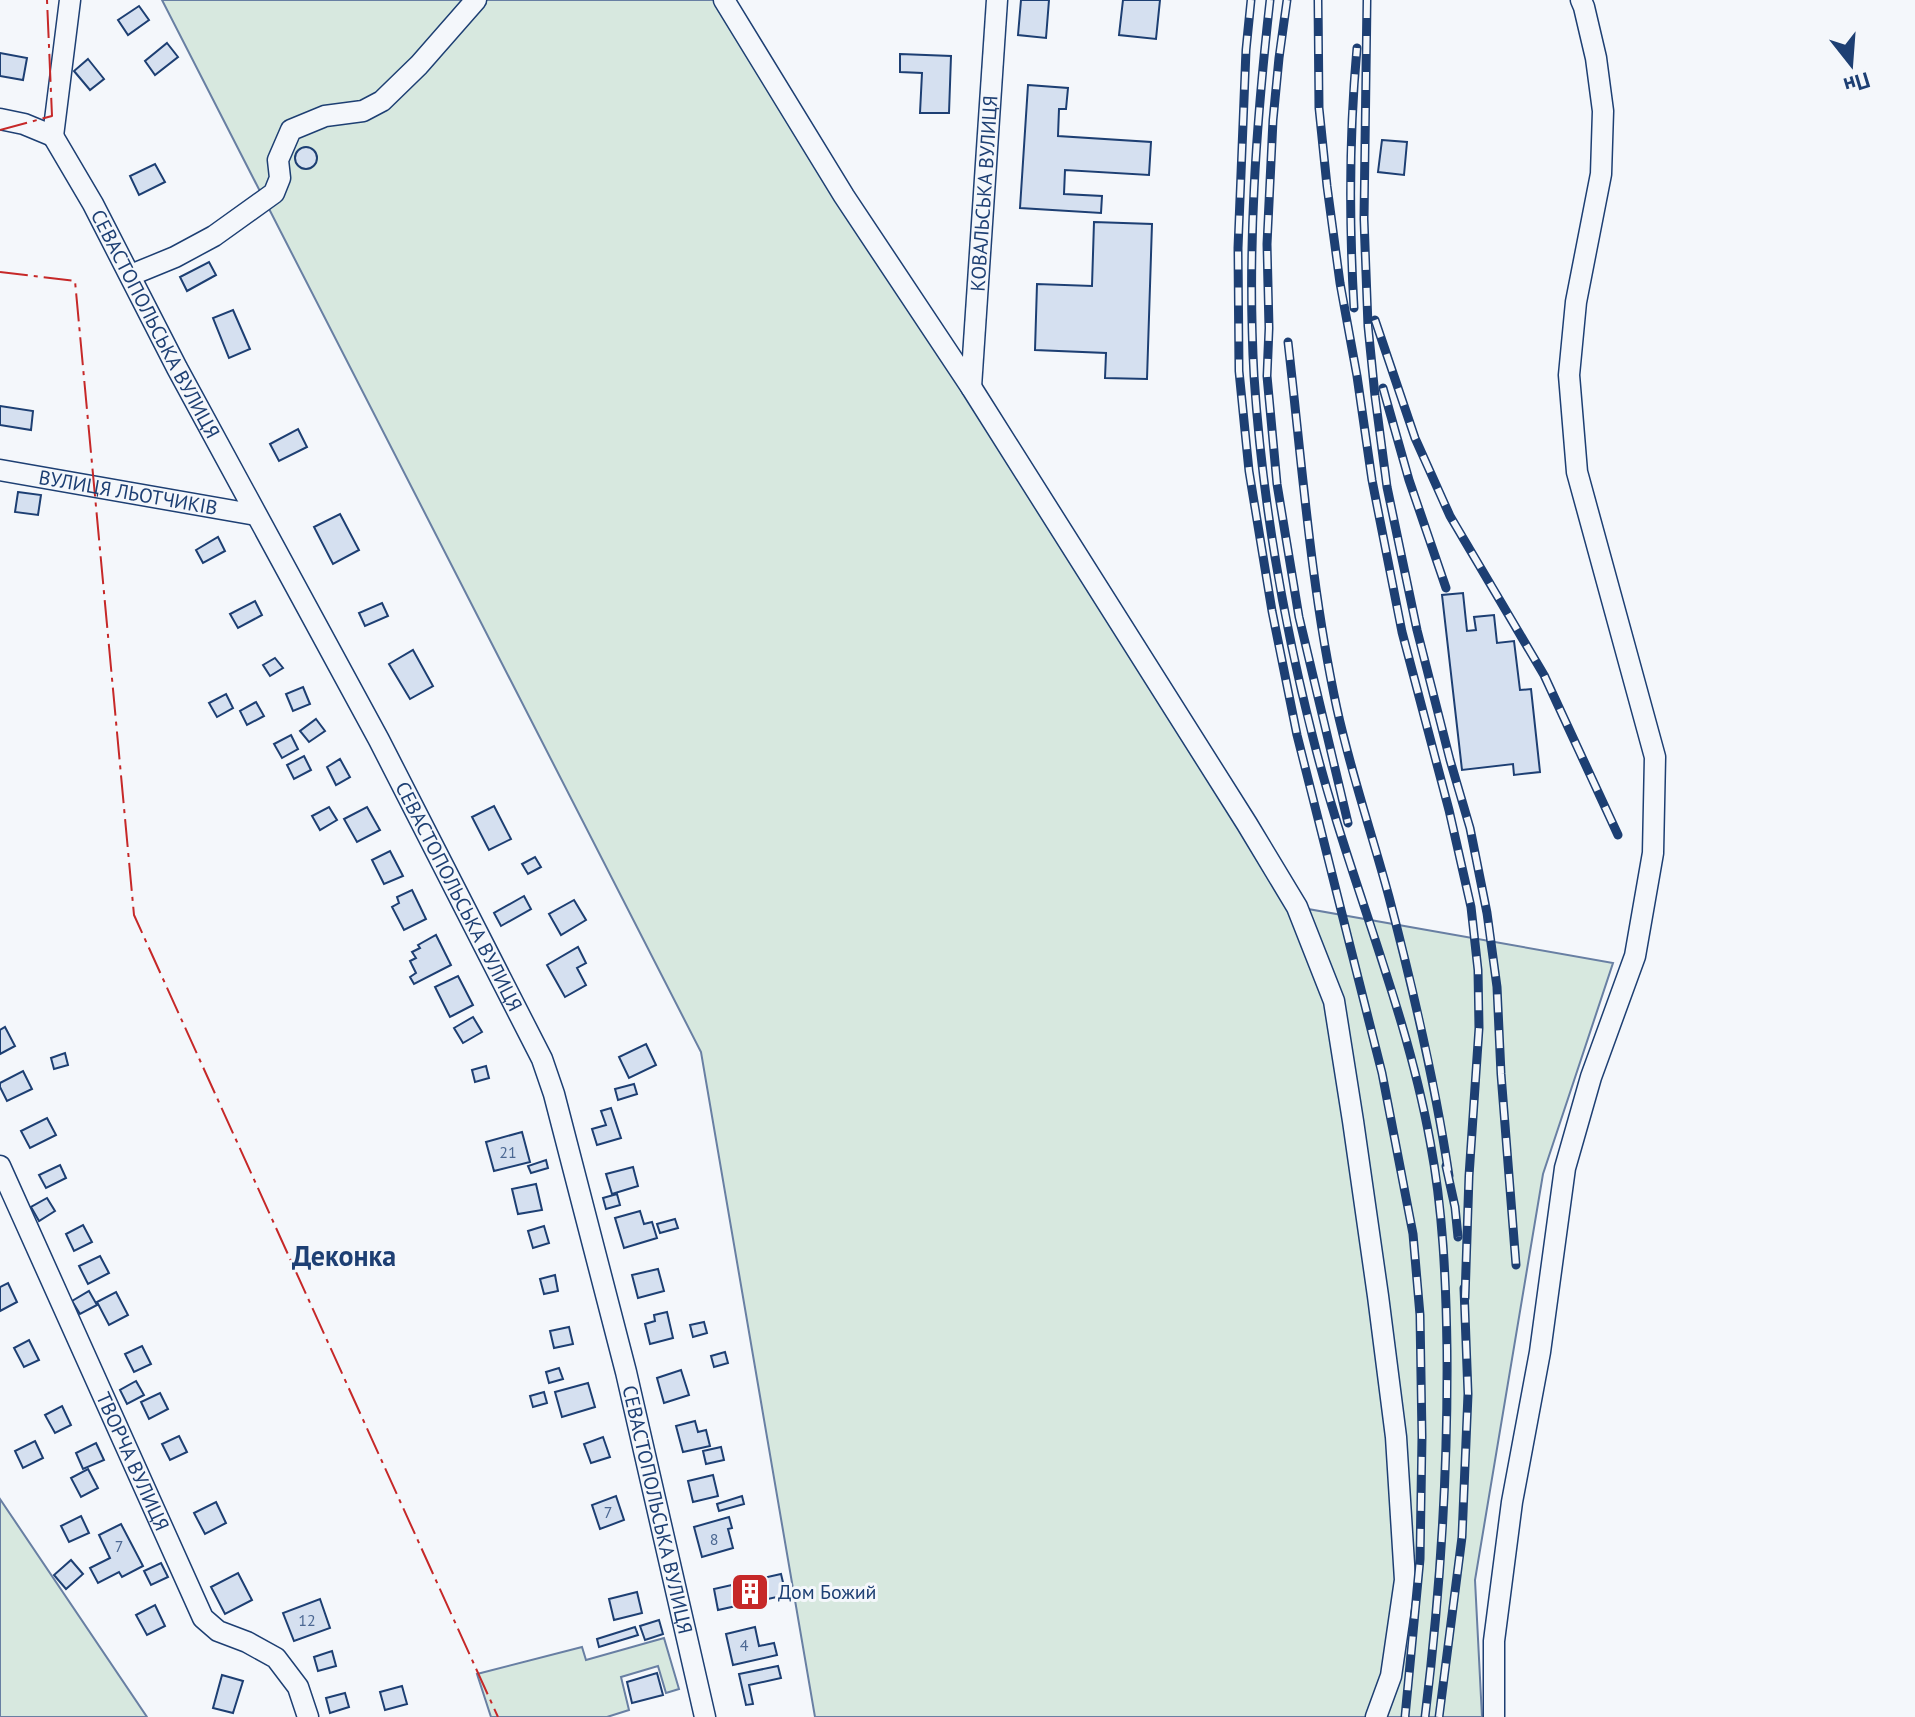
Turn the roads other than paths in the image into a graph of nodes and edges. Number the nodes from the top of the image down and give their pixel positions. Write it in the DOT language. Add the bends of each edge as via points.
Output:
graph roads {
  1 [pos="70,0"];
  2 [pos="476,0"];
  3 [pos="724,0"];
  4 [pos="997,0"];
  5 [pos="1581,0"];
  6 [pos="0,119"];
  7 [pos="53,136"];
  8 [pos="131,275"];
  9 [pos="971,387"];
  10 [pos="0,470"];
  11 [pos="256,515"];
  12 [pos="0,1166"];
  13 [pos="308,1717"];
  14 [pos="705,1717"];
  15 [pos="1376,1717"];
  16 [pos="1494,1717"];
  1 -- 7 [label="street"];
  2 -- 8 [label="street" via="382,101 291,130 278,160 280,178 274,193 214,236"];
  3 -- 9 [label="street" via="844,196"];
  4 -- 9 [label="street, КОВАЛЬСЬКА ВУЛИЦЯ"];
  5 -- 16 [label="street" via="1603,111 1601,174 1576,302 1569,375 1577,472 1655,757 1653,853 1635,956 1565,1168 1498,1610"];
  6 -- 7 [label="street"];
  7 -- 8 [label="street, СЕВАСТОПОЛЬСЬКА ВУЛИЦЯ"];
  8 -- 11 [label="street, СЕВАСТОПОЛЬСЬКА ВУЛИЦЯ"];
  9 -- 15 [label="street" via="1297,907 1334,1001 1396,1437 1405,1580 1391,1676"];
  10 -- 11 [label="street, ВУЛИЦЯ ЛЬОТЧИКІВ"];
  11 -- 14 [label="street, СЕВАСТОПОЛЬСЬКА ВУЛИЦЯ" via="379,740 542,1059 626,1372"];
  12 -- 13 [label="street, ТВОРЧА ВУЛИЦЯ" via="203,1618 218,1631 276,1658 298,1687"];
}
